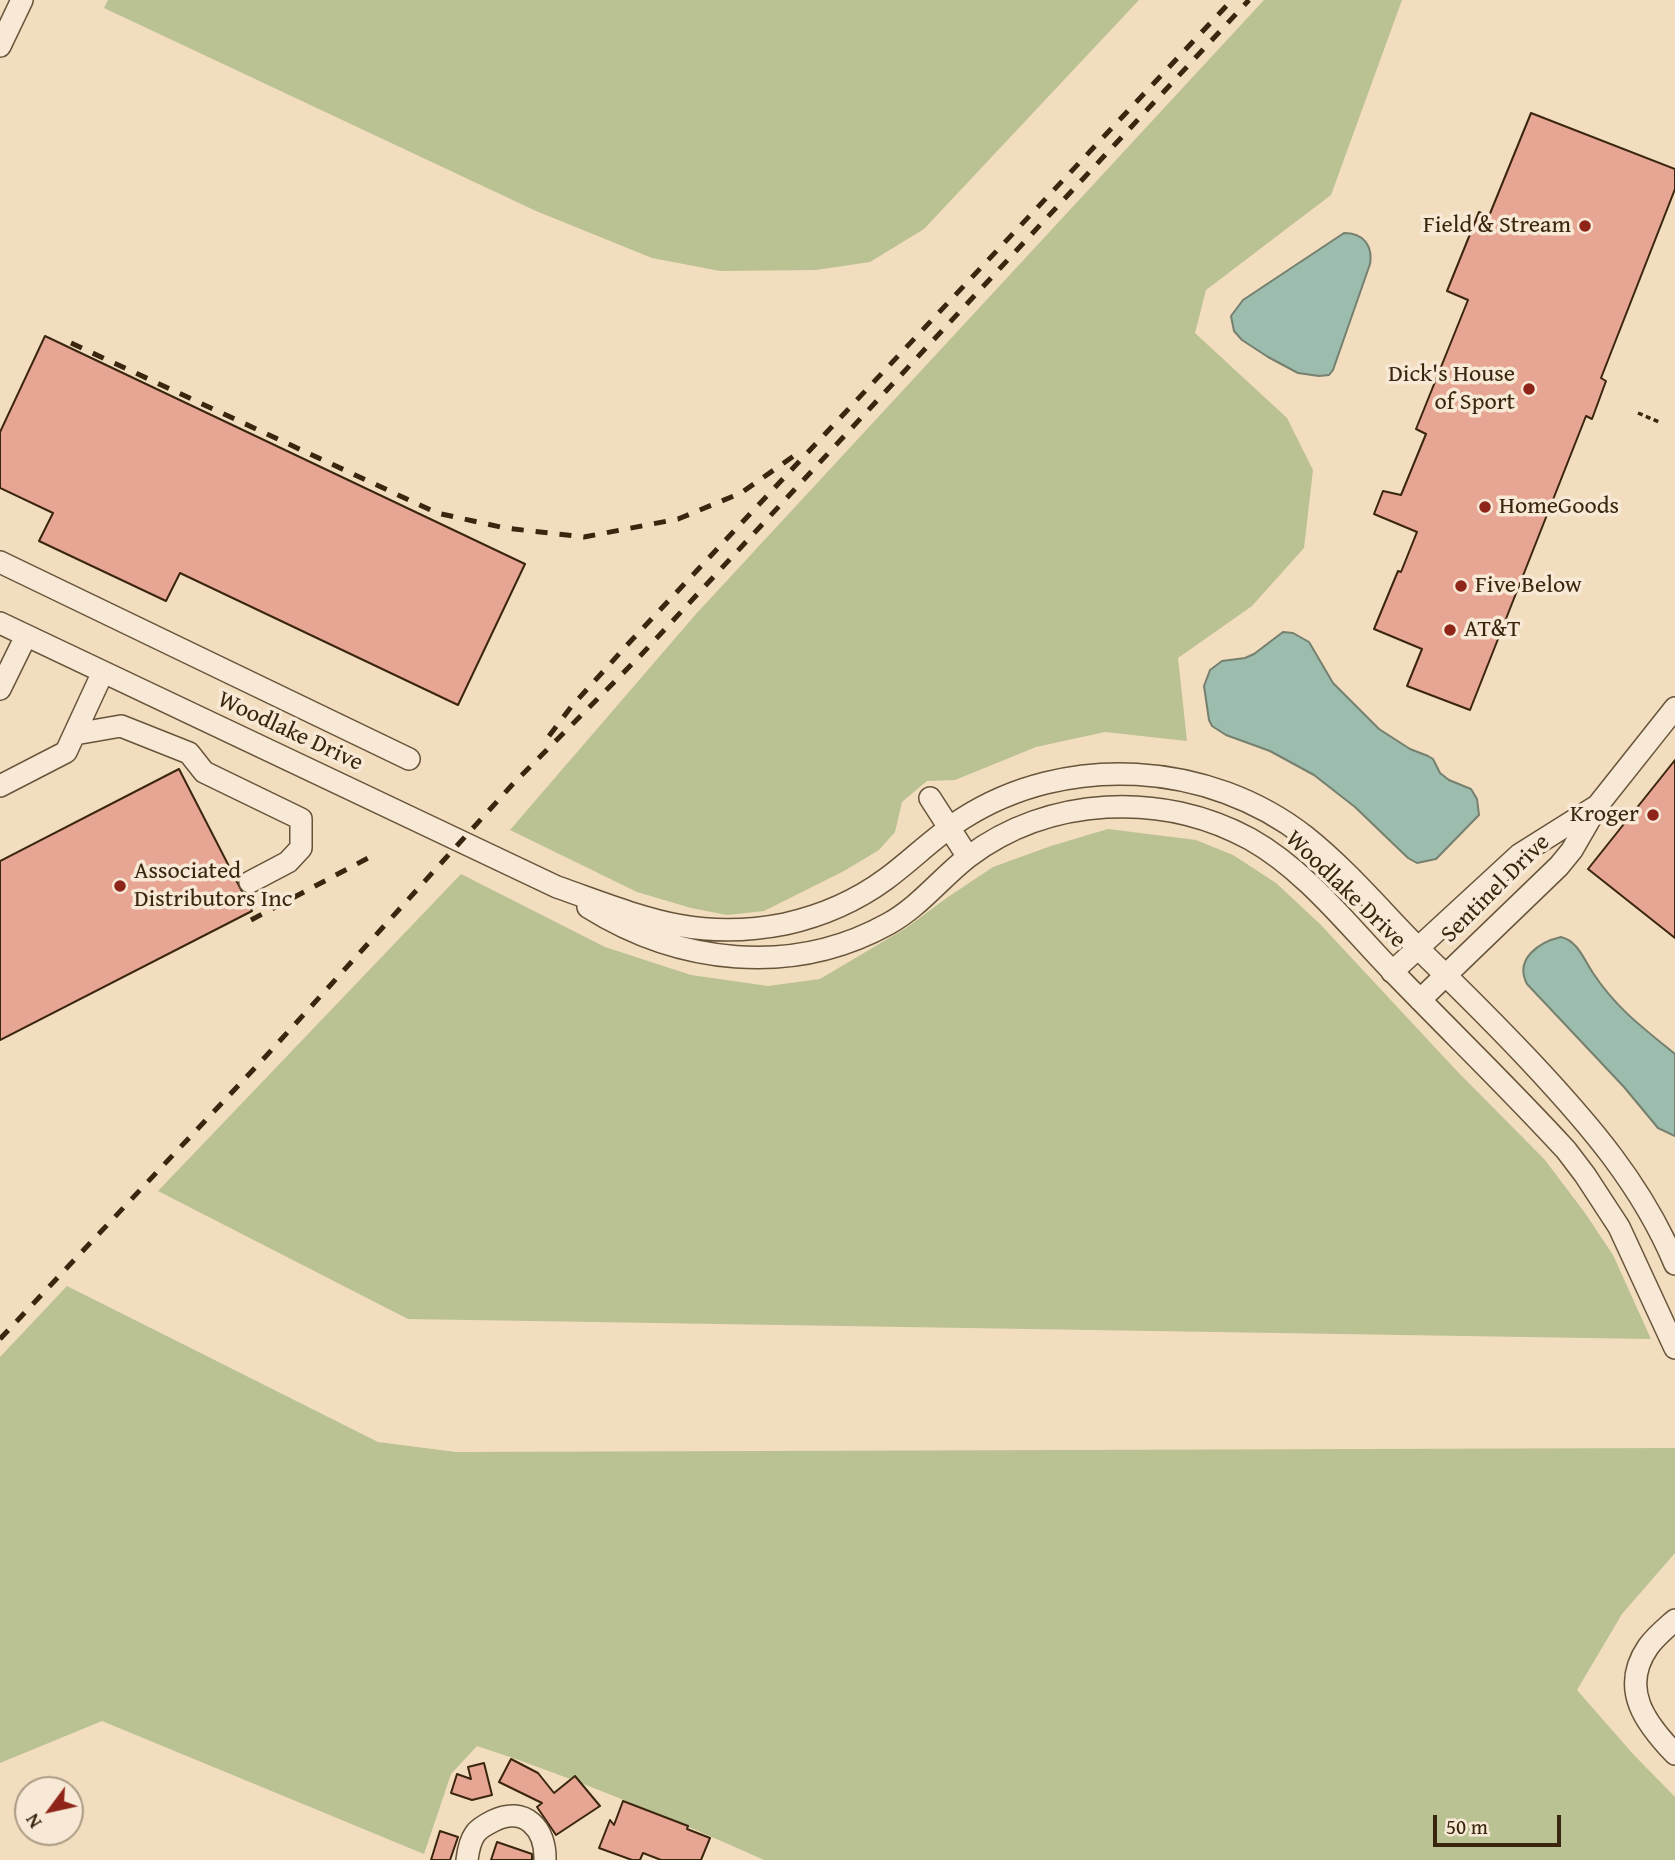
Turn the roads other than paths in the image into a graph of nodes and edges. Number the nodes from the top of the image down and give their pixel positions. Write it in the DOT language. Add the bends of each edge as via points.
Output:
graph roads {
  1 [pos="22,0"];
  2 [pos="0,46"];
  3 [pos="0,562"];
  4 [pos="0,623"];
  5 [pos="26,636"];
  6 [pos="103,672"];
  7 [pos="0,690"];
  8 [pos="1675,708"];
  9 [pos="75,734"];
  10 [pos="409,759"];
  11 [pos="0,786"];
  12 [pos="930,798"];
  13 [pos="1598,805"];
  14 [pos="949,827"];
  15 [pos="968,857"];
  16 [pos="250,882"];
  17 [pos="557,887"];
  18 [pos="1418,948"];
  19 [pos="1392,972"];
  20 [pos="1446,975"];
  21 [pos="1420,1000"];
  22 [pos="1675,1264"];
  23 [pos="1675,1348"];
  24 [pos="1675,1619"];
  25 [pos="1675,1754"];
  26 [pos="467,1860"];
  27 [pos="545,1860"];
  1 -- 2 [label="street"];
  3 -- 10 [label="street"];
  4 -- 5 [label="street, Woodlake Drive"];
  5 -- 6 [label="street, Woodlake Drive"];
  5 -- 7 [label="street"];
  6 -- 9 [label="street"];
  6 -- 17 [label="street, Woodlake Drive"];
  8 -- 13 [label="street, Sentinel Drive"];
  9 -- 11 [label="street" via="66,752"];
  9 -- 16 [label="street" via="121,726 189,753 204,772 301,820 301,848 288,862"];
  12 -- 14 [label="street"];
  13 -- 18 [label="street, Sentinel Drive" via="1519,855"];
  13 -- 20 [label="street, Sentinel Drive" via="1559,866"];
  14 -- 15 [label="street"];
  14 -- 17 [label="street, Woodlake Drive" via="858,897 820,914 767,927 714,930 677,926"];
  14 -- 18 [label="street, Woodlake Drive" via="1011,794 1067,778 1143,774 1205,786 1268,812 1305,836"];
  15 -- 17 [label="street, Woodlake Drive" via="891,923 832,947 775,957 719,956 675,947 615,924"];
  15 -- 19 [label="street, Woodlake Drive" via="1018,827 1077,810 1140,807 1201,819 1251,840 1278,858"];
  18 -- 19 [label="street, Sentinel Drive"];
  18 -- 20 [label="street, Woodlake Drive"];
  19 -- 21 [label="street, Woodlake Drive"];
  20 -- 21 [label="street, Sentinel Drive"];
  20 -- 22 [label="street, Woodlake Drive" via="1610,1151 1644,1202"];
  21 -- 23 [label="street, Woodlake Drive" via="1545,1127 1585,1175 1629,1245"];
  24 -- 25 [label="street" via="1648,1646 1635,1680 1643,1715"];
  26 -- 27 [label="street" via="474,1834 496,1819 512,1815 537,1828 545,1845"];
}
